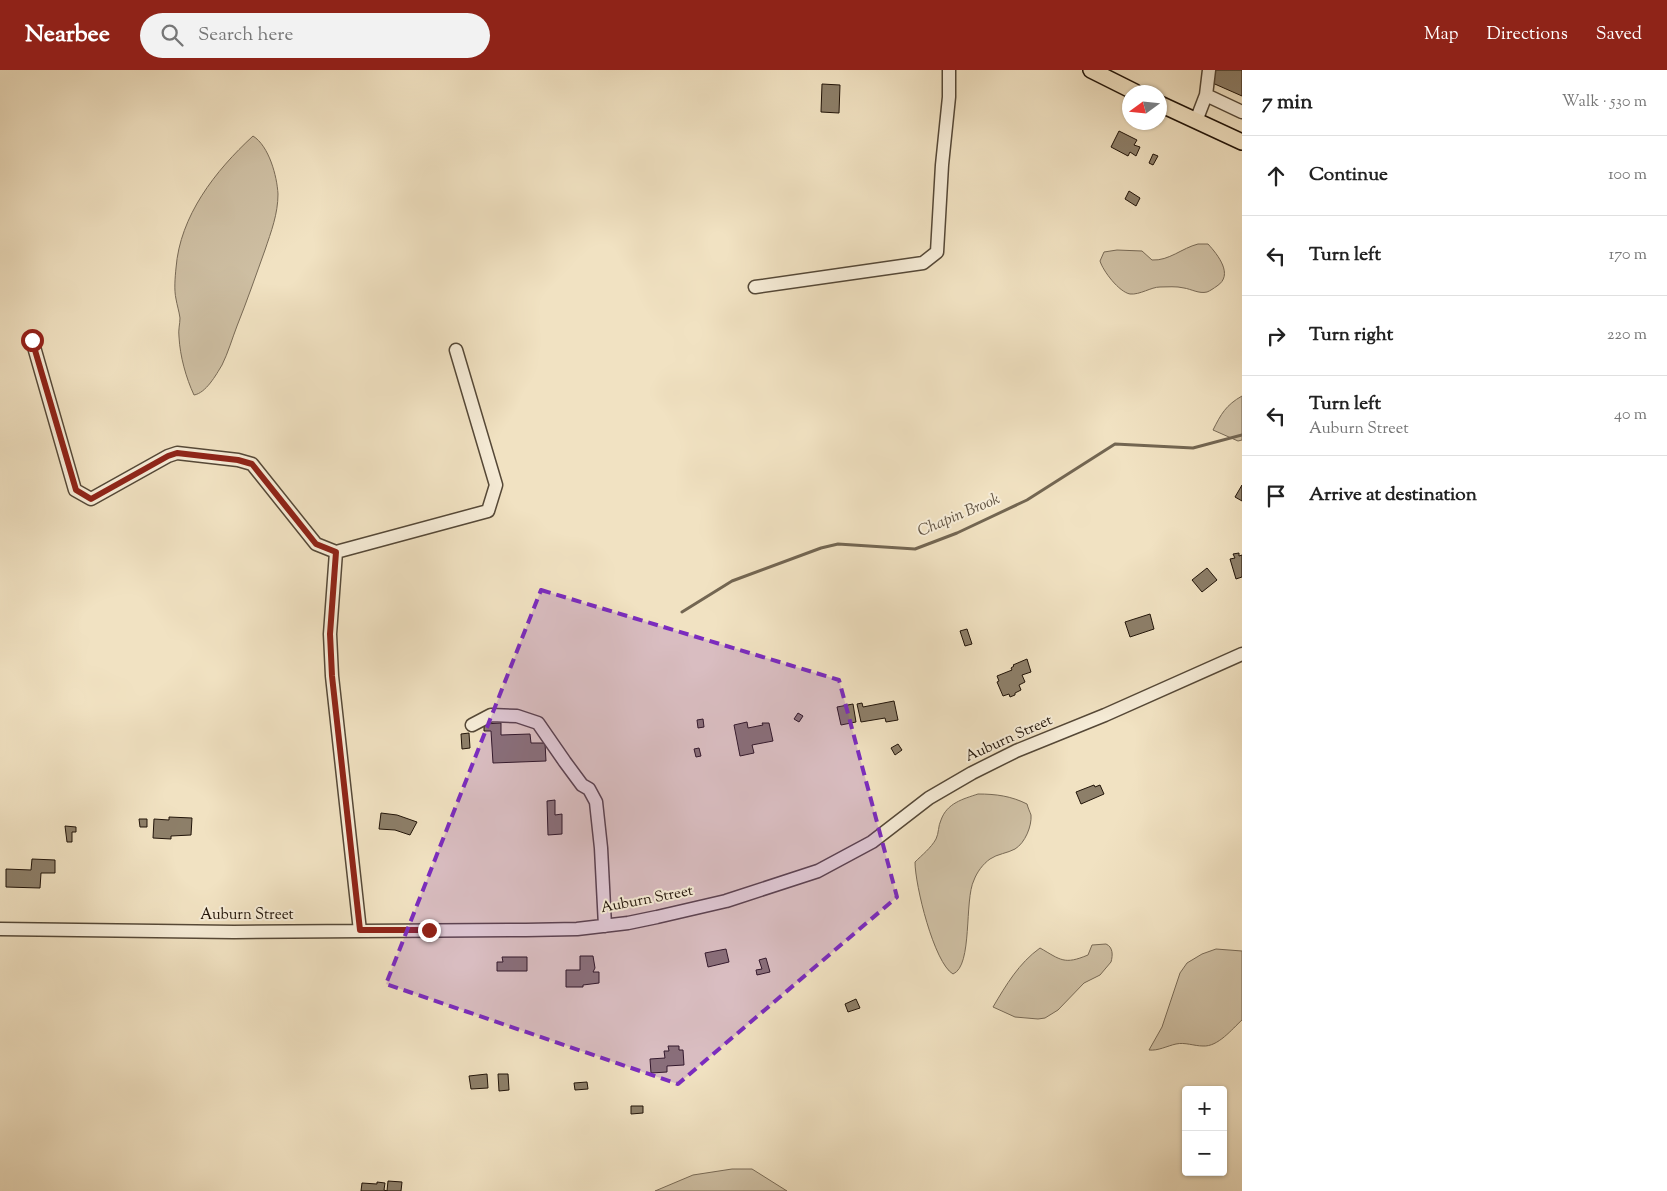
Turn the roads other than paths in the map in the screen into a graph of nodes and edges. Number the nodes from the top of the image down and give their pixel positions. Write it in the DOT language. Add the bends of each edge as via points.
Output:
graph roads {
  1 [pos="949,70"];
  2 [pos="1091,70"];
  3 [pos="1209,70"];
  4 [pos="1122,86"];
  5 [pos="1206,95"];
  6 [pos="1167,107"];
  7 [pos="1242,112"];
  8 [pos="1196,121"];
  9 [pos="1242,142"];
  10 [pos="755,287"];
  11 [pos="32,340"];
  12 [pos="456,350"];
  13 [pos="336,552"];
  14 [pos="1242,654"];
  15 [pos="472,725"];
  16 [pos="605,926"];
  17 [pos="0,930"];
  18 [pos="360,930"];
  1 -- 10 [label="street" via="937,252 923,263"];
  2 -- 4 [label="main road"];
  3 -- 5 [label="street"];
  5 -- 7 [label="street"];
  5 -- 8 [label="street"];
  6 -- 8 [label="main road"];
  8 -- 9 [label="main road"];
  11 -- 13 [label="street" via="76,490 91,499 177,453 238,460 252,464 316,544"];
  12 -- 13 [label="street" via="496,486 488,511"];
  13 -- 18 [label="street" via="330,634 332,676"];
  14 -- 16 [label="street, Auburn Street" via="972,772 929,798 872,842 818,871 726,900"];
  15 -- 16 [label="street" via="490,715 517,716 538,723 582,785 589,789 596,802"];
  16 -- 18 [label="street, Auburn Street" via="526,930"];
  17 -- 18 [label="street, Auburn Street"];
}
